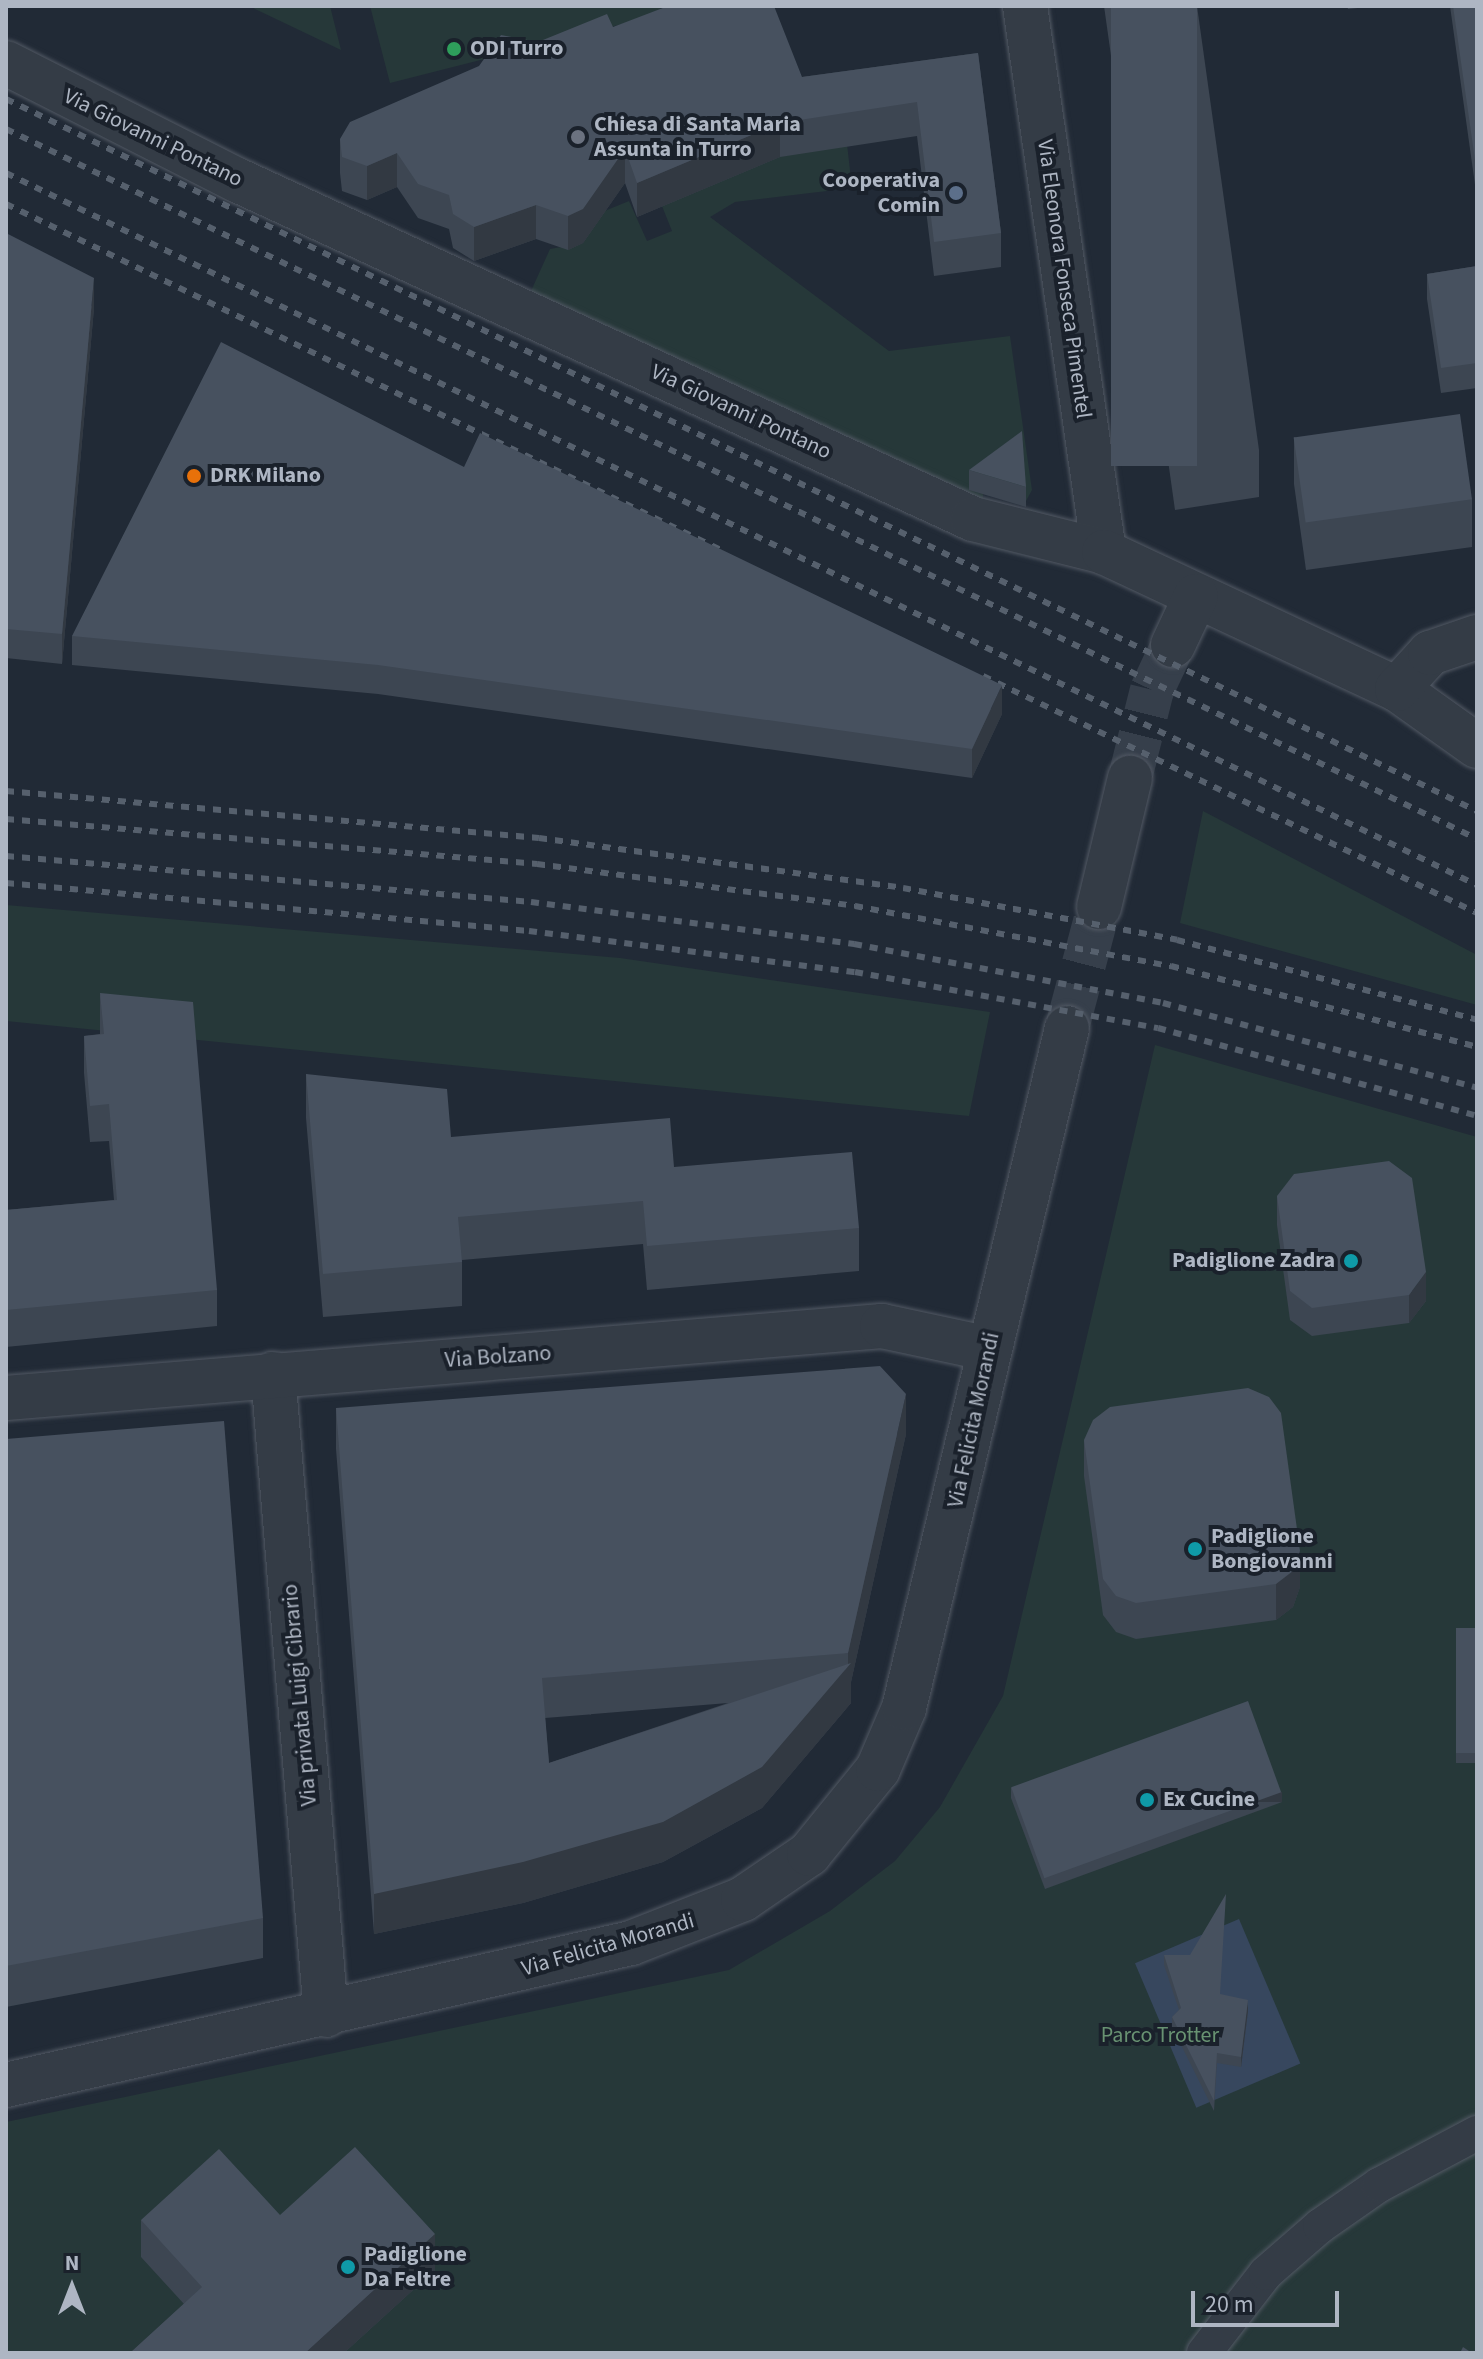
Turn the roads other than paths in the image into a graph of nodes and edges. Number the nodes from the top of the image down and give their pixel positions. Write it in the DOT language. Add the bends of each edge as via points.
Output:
graph roads {
  1 [pos="1025,6"];
  2 [pos="6,63"];
  3 [pos="1104,552"];
  4 [pos="1196,596"];
  5 [pos="1477,637"];
  6 [pos="1173,645"];
  7 [pos="1397,689"];
  8 [pos="1477,746"];
  9 [pos="1130,778"];
  10 [pos="1099,907"];
  11 [pos="1067,1028"];
  12 [pos="989,1349"];
  13 [pos="273,1374"];
  14 [pos="6,1398"];
  15 [pos="326,2015"];
  16 [pos="6,2085"];
  17 [pos="1477,2133"];
  18 [pos="1204,2353"];
  1 -- 3 [label="street, Via Eleonora Fonseca Pimentel"];
  2 -- 3 [label="street, Via Giovanni Pontano" via="237,180 973,519"];
  3 -- 4 [label="street, Via Giovanni Pontano"];
  4 -- 6 [label="street"];
  4 -- 7 [label="street, Via Giovanni Pontano"];
  5 -- 7 [label="street" via="1430,653"];
  7 -- 8 [label="street, Via Giovanni Pontano"];
  9 -- 10 [label="street"];
  11 -- 12 [label="street, Via Felicita Morandi"];
  12 -- 13 [label="street, Via Bolzano" via="882,1326"];
  12 -- 15 [label="street, Via Felicita Morandi" via="931,1620 904,1708 878,1769 815,1848 765,1888 672,1929"];
  13 -- 14 [label="street, Via Bolzano"];
  13 -- 15 [label="street, Via privata Luigi Cibrario"];
  15 -- 16 [label="street, Via Felicita Morandi"];
  17 -- 18 [label="street" via="1379,2185 1320,2226 1266,2273"];
}
